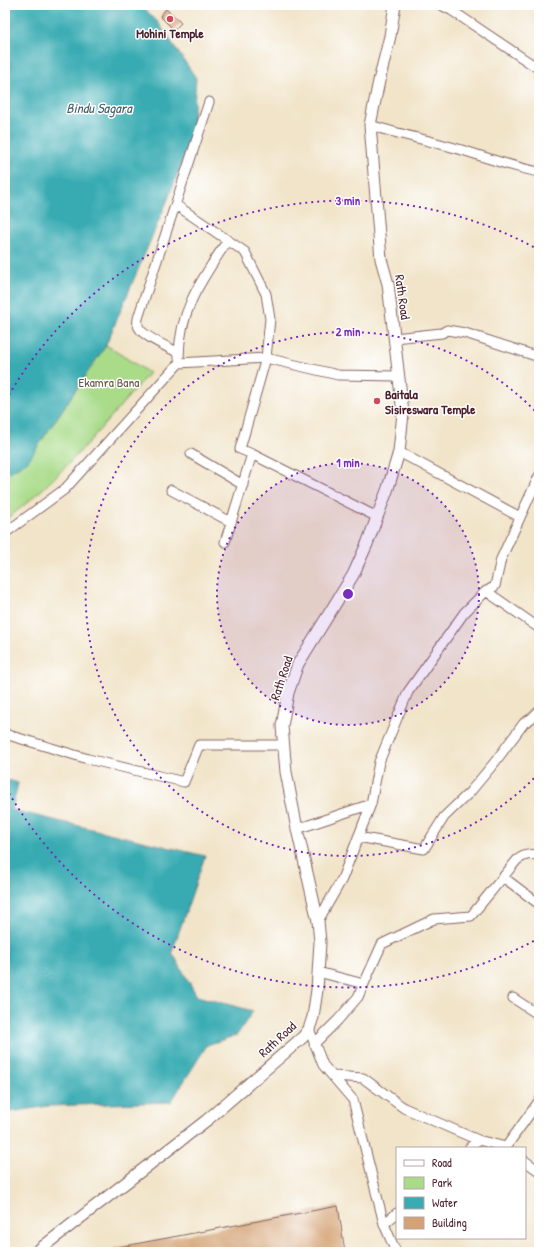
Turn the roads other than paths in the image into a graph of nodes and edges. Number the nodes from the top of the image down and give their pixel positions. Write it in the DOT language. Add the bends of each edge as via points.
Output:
graph roads {
  1 [pos="395,5"];
  2 [pos="442,5"];
  3 [pos="539,69"];
  4 [pos="209,102"];
  5 [pos="370,125"];
  6 [pos="539,172"];
  7 [pos="176,205"];
  8 [pos="228,240"];
  9 [pos="394,338"];
  10 [pos="539,357"];
  11 [pos="179,358"];
  12 [pos="266,358"];
  13 [pos="398,376"];
  14 [pos="399,452"];
  15 [pos="191,454"];
  16 [pos="252,454"];
  17 [pos="539,476"];
  18 [pos="243,485"];
  19 [pos="171,490"];
  20 [pos="377,517"];
  21 [pos="520,517"];
  22 [pos="231,522"];
  23 [pos="5,533"];
  24 [pos="225,542"];
  25 [pos="486,591"];
  26 [pos="539,628"];
  27 [pos="539,711"];
  28 [pos="5,734"];
  29 [pos="283,748"];
  30 [pos="371,804"];
  31 [pos="297,829"];
  32 [pos="358,837"];
  33 [pos="539,855"];
  34 [pos="503,877"];
  35 [pos="539,904"];
  36 [pos="318,921"];
  37 [pos="318,972"];
  38 [pos="364,984"];
  39 [pos="513,998"];
  40 [pos="539,1015"];
  41 [pos="309,1028"];
  42 [pos="314,1044"];
  43 [pos="333,1076"];
  44 [pos="539,1101"];
  45 [pos="478,1140"];
  46 [pos="469,1147"];
  47 [pos="506,1147"];
  48 [pos="526,1162"];
  49 [pos="539,1171"];
  50 [pos="396,1214"];
  51 [pos="384,1224"];
  52 [pos="36,1252"];
  53 [pos="396,1252"];
  1 -- 5 [label="street, Rath Road"];
  2 -- 3 [label="street"];
  4 -- 7 [label="street"];
  5 -- 6 [label="street"];
  5 -- 9 [label="street, Rath Road" via="382,260 388,284"];
  7 -- 8 [label="street"];
  7 -- 11 [label="street" via="138,324 139,329 146,335"];
  8 -- 11 [label="street" via="190,302 183,322"];
  8 -- 12 [label="street" via="245,252 266,294 270,319"];
  9 -- 10 [label="street" via="442,333 447,330 478,337"];
  9 -- 13 [label="street, Rath Road"];
  11 -- 12 [label="street"];
  11 -- 23 [label="street" via="65,489"];
  12 -- 13 [label="street" via="338,375"];
  12 -- 16 [label="street" via="240,449"];
  13 -- 14 [label="street, Rath Road" via="403,413"];
  14 -- 20 [label="street, Rath Road"];
  14 -- 21 [label="street"];
  15 -- 18 [label="street"];
  16 -- 18 [label="street"];
  16 -- 20 [label="street"];
  17 -- 21 [label="street"];
  18 -- 22 [label="street"];
  19 -- 22 [label="street"];
  20 -- 29 [label="street, Rath Road" via="353,575 298,664 288,693 282,726"];
  21 -- 25 [label="street" via="501,559 495,586"];
  22 -- 24 [label="street"];
  25 -- 26 [label="street"];
  25 -- 30 [label="street" via="464,613 408,692 379,762"];
  27 -- 32 [label="street" via="524,723 470,792 444,817 424,849"];
  28 -- 29 [label="street" via="88,759 184,782 199,745 279,744"];
  29 -- 31 [label="street, Rath Road"];
  30 -- 31 [label="street"];
  30 -- 32 [label="street"];
  31 -- 36 [label="street, Rath Road"];
  32 -- 36 [label="street" via="342,878"];
  33 -- 34 [label="street" via="523,855"];
  34 -- 35 [label="street"];
  34 -- 38 [label="street" via="471,916 434,919 382,944"];
  36 -- 37 [label="street, Rath Road"];
  37 -- 38 [label="street"];
  37 -- 41 [label="street, Rath Road" via="313,1016"];
  38 -- 42 [label="street" via="358,997"];
  39 -- 40 [label="street"];
  41 -- 42 [label="street"];
  41 -- 52 [label="street, Rath Road" via="303,1037 208,1120"];
  42 -- 43 [label="street" via="323,1066"];
  43 -- 45 [label="street" via="363,1078 404,1108"];
  43 -- 51 [label="street" via="353,1100"];
  44 -- 47 [label="street"];
  45 -- 46 [label="street"];
  45 -- 47 [label="street"];
  48 -- 49 [label="street"];
  50 -- 51 [label="street"];
  51 -- 53 [label="street"];
}
